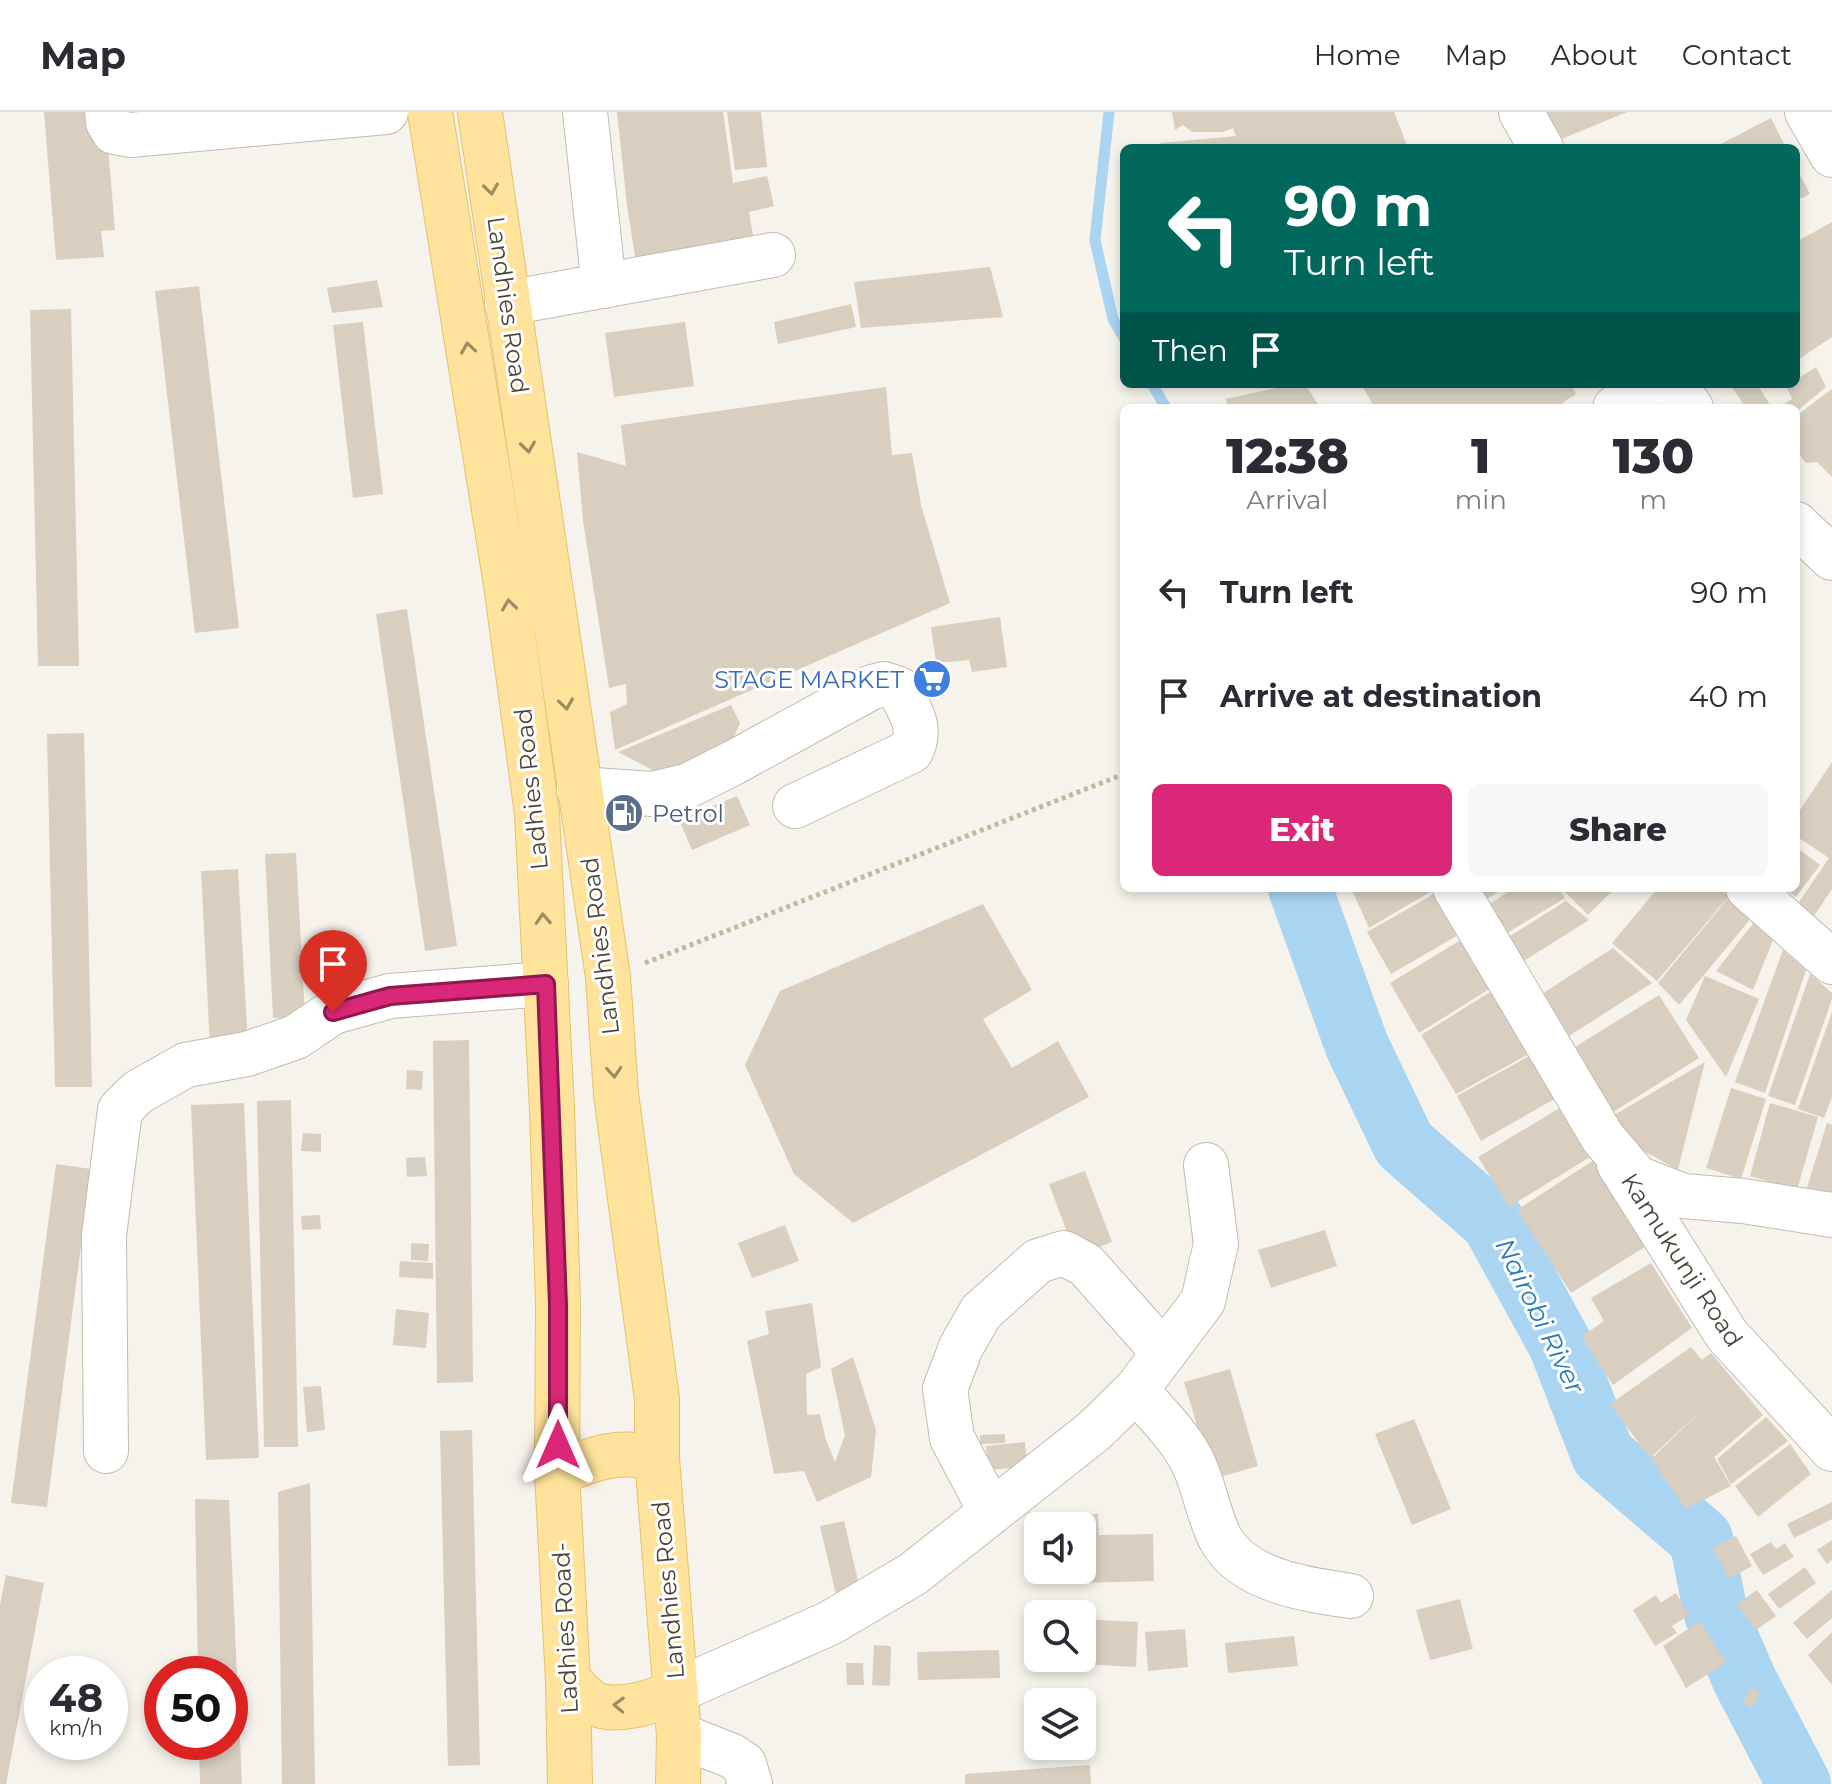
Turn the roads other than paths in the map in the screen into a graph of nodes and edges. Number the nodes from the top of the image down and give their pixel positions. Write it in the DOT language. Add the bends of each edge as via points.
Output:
graph roads {
  1 [pos="107,112"];
  2 [pos="386,112"];
  3 [pos="430,112"];
  4 [pos="480,112"];
  5 [pos="585,112"];
  6 [pos="1521,112"];
  7 [pos="1807,112"];
  8 [pos="1539,144"];
  9 [pos="1832,155"];
  10 [pos="773,255"];
  11 [pos="604,286"];
  12 [pos="507,303"];
  13 [pos="1644,388"];
  14 [pos="1621,404"];
  15 [pos="1800,528"];
  16 [pos="1832,558"];
  17 [pos="579,789"];
  18 [pos="795,806"];
  19 [pos="1457,892"];
  20 [pos="1753,892"];
  21 [pos="1832,962"];
  22 [pos="546,984"];
  23 [pos="1603,1138"];
  24 [pos="1206,1165"];
  25 [pos="1832,1215"];
  26 [pos="1164,1353"];
  27 [pos="1136,1390"];
  28 [pos="1832,1449"];
  29 [pos="106,1451"];
  30 [pos="657,1458"];
  31 [pos="557,1473"];
  32 [pos="991,1512"];
  33 [pos="1351,1596"];
  34 [pos="568,1681"];
  35 [pos="676,1691"];
  36 [pos="679,1735"];
  37 [pos="570,1784"];
  38 [pos="678,1784"];
  39 [pos="750,1784"];
  1 -- 2 [label="street" via="114,132 130,135"];
  22 -- 3 [label="main road, Ladhies Road, one-way" via="537,814 506,584"];
  4 -- 12 [label="main road, Landhies Road, one-way"];
  5 -- 11 [label="street"];
  6 -- 8 [label="street"];
  7 -- 9 [label="street"];
  10 -- 11 [label="street"];
  11 -- 12 [label="street"];
  12 -- 17 [label="main road, Landhies Road, one-way"];
  13 -- 14 [label="street"];
  15 -- 16 [label="street"];
  17 -- 18 [label="street" via="653,794 687,786 872,687 899,689 918,737 911,751"];
  17 -- 30 [label="main road, Landhies Road, one-way" via="608,977 616,1094 657,1399"];
  19 -- 23 [label="street"];
  20 -- 21 [label="street"];
  22 -- 29 [label="street" via="390,996 333,1012 296,1037 247,1054 186,1065 138,1092 120,1110 104,1235"];
  22 -- 31 [label="main road, Ladhies Road" via="558,1305"];
  23 -- 25 [label="street" via="1637,1178 1683,1196"];
  23 -- 28 [label="street, Kamukunji Road" via="1727,1335"];
  24 -- 26 [label="street" via="1216,1244 1203,1301"];
  26 -- 27 [label="street"];
  26 -- 32 [label="street" via="1086,1265 1064,1253 1038,1261 981,1312 945,1389 952,1438"];
  27 -- 32 [label="street" via="1094,1431"];
  27 -- 33 [label="street" via="1191,1458 1221,1539 1237,1557 1264,1576 1302,1589"];
  30 -- 31 [label="main road" via="611,1454"];
  30 -- 35 [label="main road, Landhies Road"];
  31 -- 34 [label="main road, Ladhies Road-"];
  32 -- 35 [label="street" via="913,1574 830,1623"];
  35 -- 34 [label="main road, one-way" via="657,1701 612,1706 594,1703"];
  34 -- 37 [label="main road, Ladhies Road-"];
  35 -- 36 [label="main road, Landhies Road"];
  36 -- 38 [label="main road, Landhies Road"];
  36 -- 39 [label="street" via="744,1764"];
}
